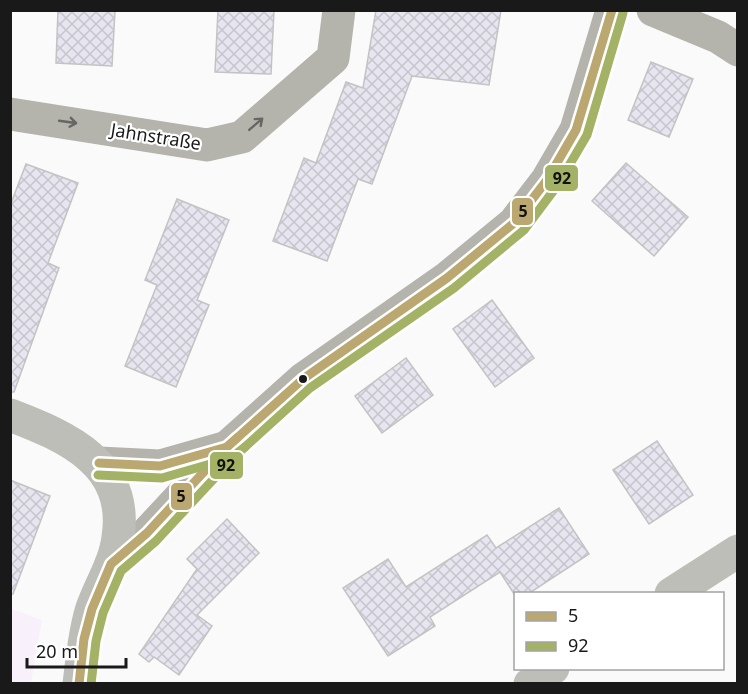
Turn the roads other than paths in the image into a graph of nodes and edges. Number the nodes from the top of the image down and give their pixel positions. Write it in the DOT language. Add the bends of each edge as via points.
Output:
graph roads {
  1 [pos="339,10"];
  2 [pos="612,10"];
  3 [pos="653,10"];
  4 [pos="738,50"];
  5 [pos="10,114"];
  6 [pos="10,416"];
  7 [pos="227,447"];
  8 [pos="99,463"];
  9 [pos="738,551"];
  10 [pos="111,564"];
  11 [pos="674,592"];
  12 [pos="551,670"];
  13 [pos="79,684"];
  14 [pos="530,684"];
  5 -- 1 [label="street, Jahnstraße, one-way" via="207,145 242,137 333,58"];
  2 -- 7 [label="street" via="576,130 547,180 514,223 447,278 303,379"];
  3 -- 4 [label="street" via="718,37"];
  6 -- 8 [label="main road" via="68,440"];
  7 -- 8 [label="street" via="160,465"];
  7 -- 10 [label="street" via="147,534"];
  8 -- 10 [label="main road" via="112,484 119,508 118,538"];
  9 -- 11 [label="main road"];
  10 -- 13 [label="main road" via="92,609"];
  12 -- 14 [label="main road"];
}
